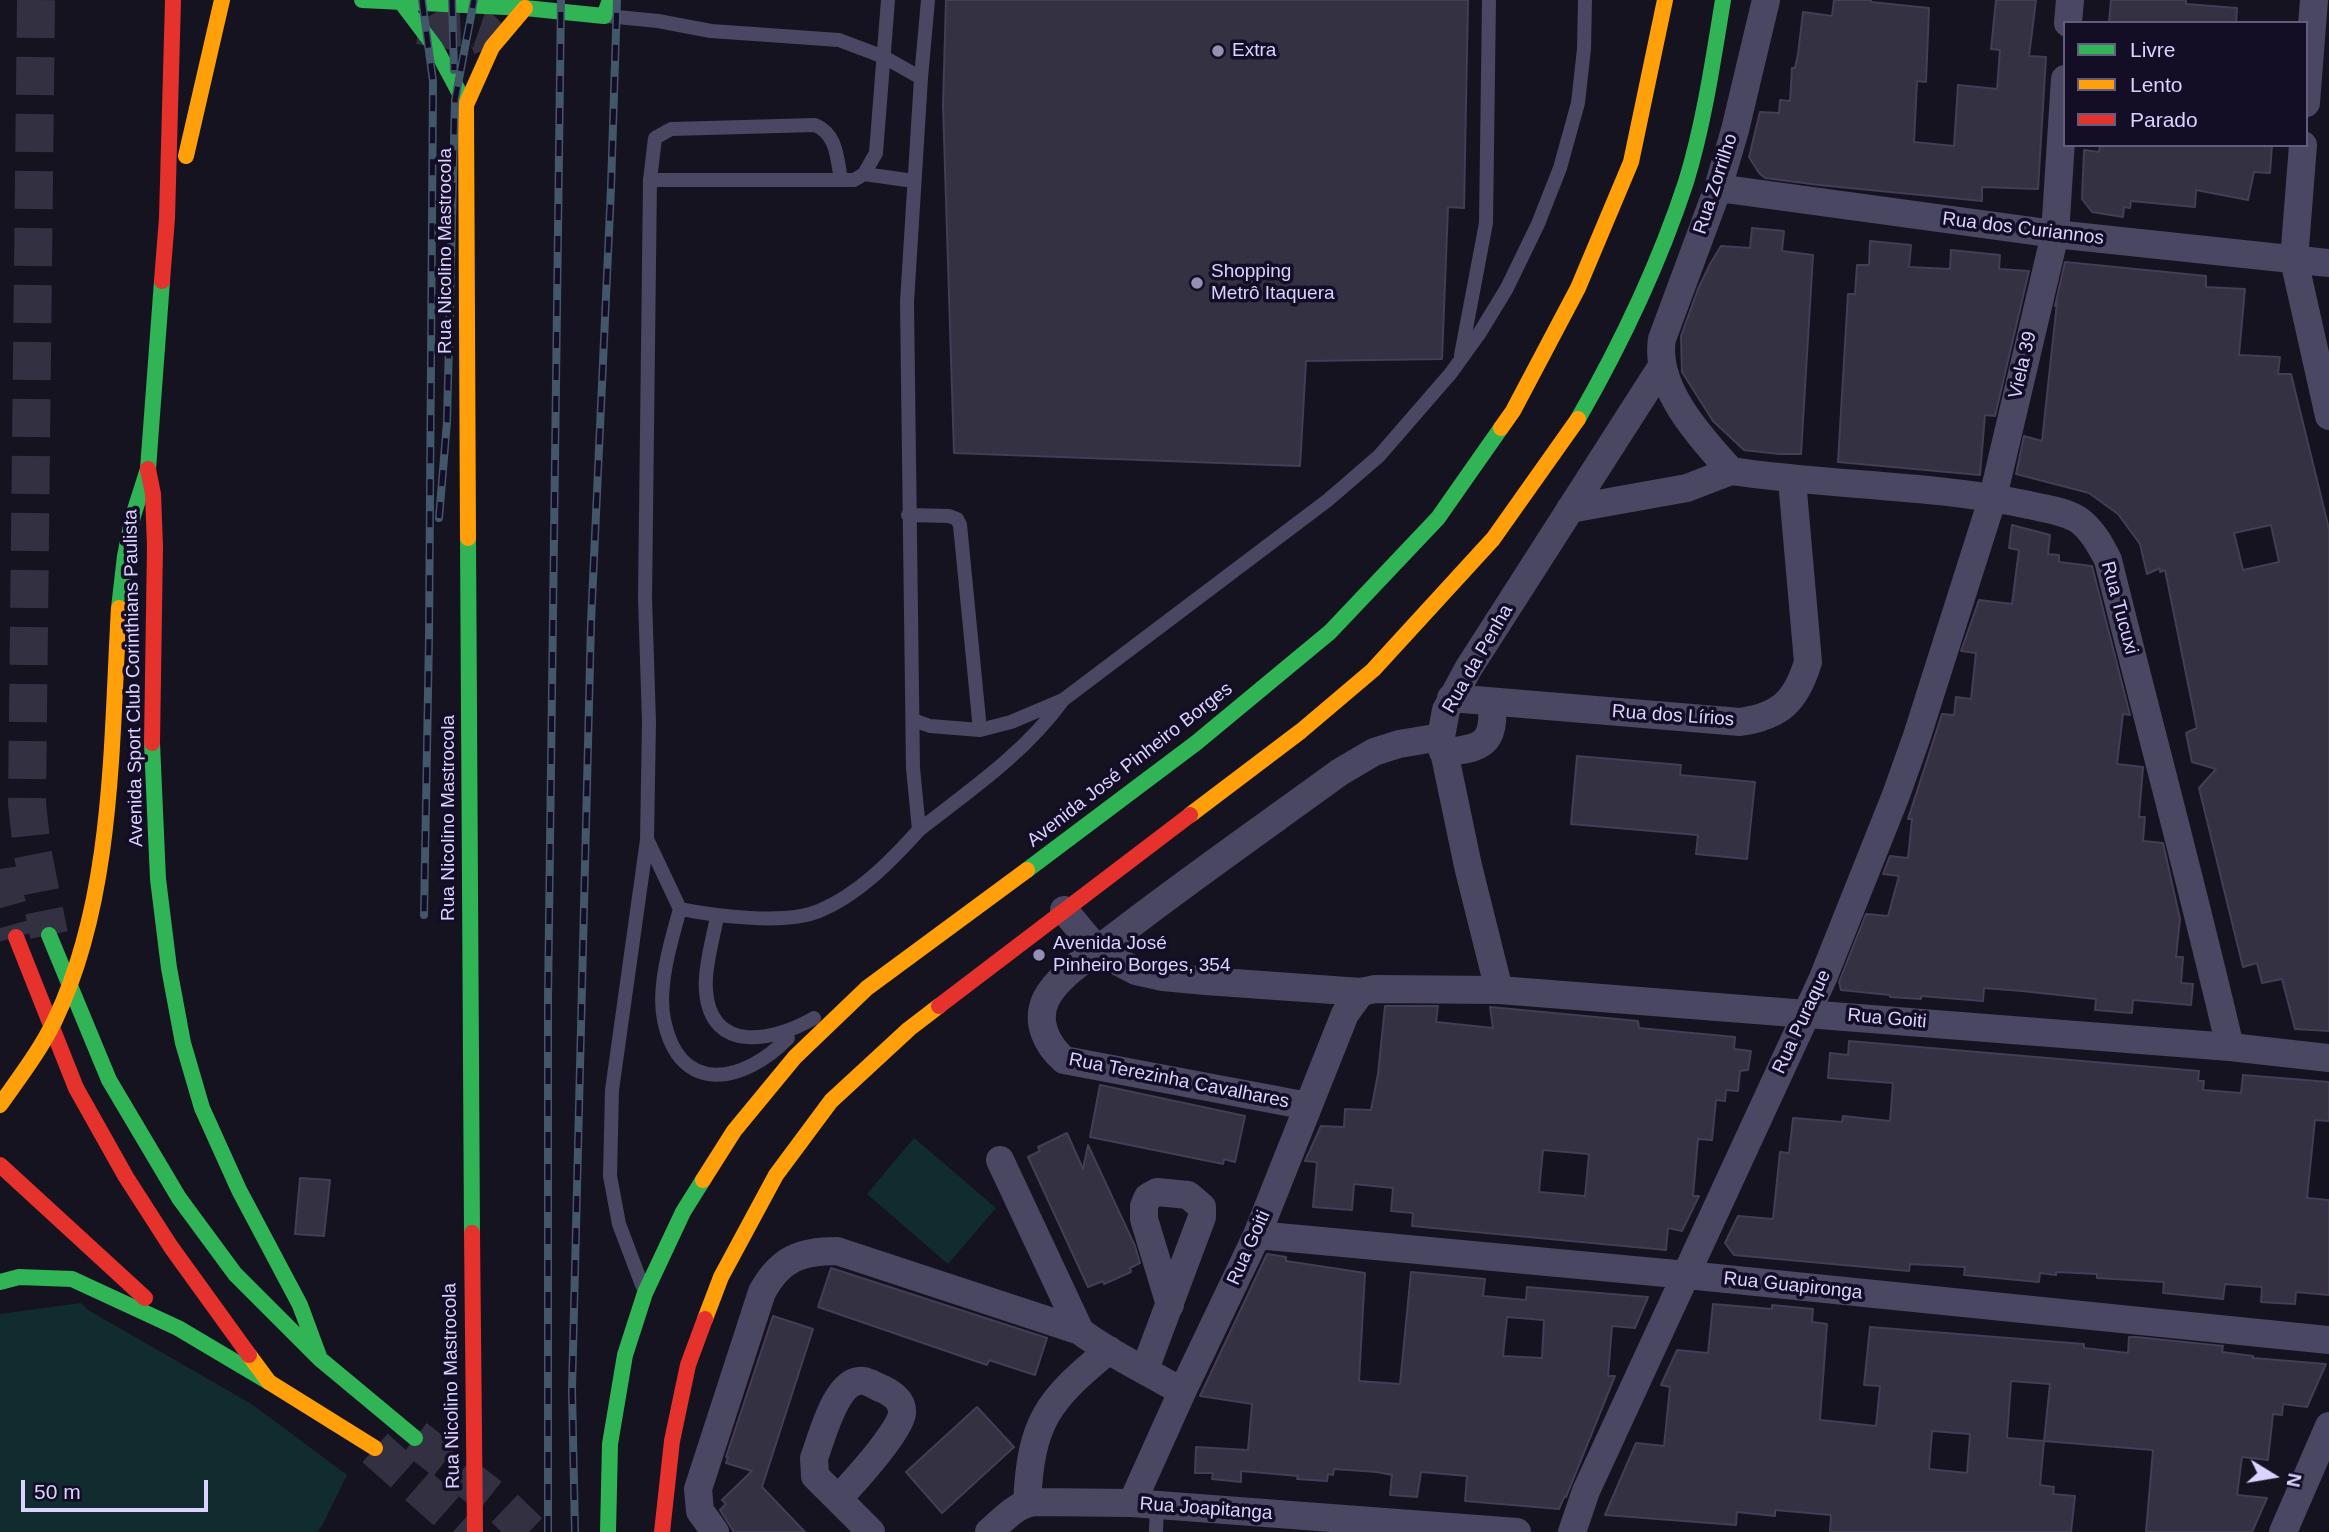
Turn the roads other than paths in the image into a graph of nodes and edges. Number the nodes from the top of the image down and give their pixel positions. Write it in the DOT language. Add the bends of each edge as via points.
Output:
graph roads {
  1 [pos="173,0"];
  2 [pos="222,0"];
  3 [pos="362,0"];
  4 [pos="888,0"];
  5 [pos="928,0"];
  6 [pos="1489,0"];
  7 [pos="1585,0"];
  8 [pos="1665,0"];
  9 [pos="1723,0"];
  10 [pos="1766,0"];
  11 [pos="2070,0"];
  12 [pos="2314,0"];
  13 [pos="401,2"];
  14 [pos="525,8"];
  15 [pos="607,8"];
  16 [pos="2068,21"];
  17 [pos="884,57"];
  18 [pos="2308,77"];
  19 [pos="921,78"];
  20 [pos="467,104"];
  21 [pos="2063,110"];
  22 [pos="2303,147"];
  23 [pos="864,174"];
  24 [pos="650,180"];
  25 [pos="841,180"];
  26 [pos="914,181"];
  27 [pos="1718,188"];
  28 [pos="167,218"];
  29 [pos="2055,234"];
  30 [pos="2294,260"];
  31 [pos="2329,263"];
  32 [pos="1460,360"];
  33 [pos="1662,366"];
  34 [pos="2329,416"];
  35 [pos="148,469"];
  36 [pos="1731,471"];
  37 [pos="1793,480"];
  38 [pos="1993,497"];
  39 [pos="1570,509"];
  40 [pos="908,515"];
  41 [pos="1451,698"];
  42 [pos="1063,700"];
  43 [pos="1492,702"];
  44 [pos="913,720"];
  45 [pos="980,730"];
  46 [pos="1442,744"];
  47 [pos="919,830"];
  48 [pos="647,839"];
  49 [pos="680,909"];
  50 [pos="1064,910"];
  51 [pos="717,917"];
  52 [pos="49,935"];
  53 [pos="16,937"];
  54 [pos="1098,951"];
  55 [pos="867,988"];
  56 [pos="1499,990"];
  57 [pos="1350,991"];
  58 [pos="1805,1013"];
  59 [pos="798,1027"];
  60 [pos="2230,1047"];
  61 [pos="2329,1058"];
  62 [pos="0,1105"];
  63 [pos="1308,1106"];
  64 [pos="1000,1160"];
  65 [pos="0,1165"];
  66 [pos="1256,1235"];
  67 [pos="1687,1275"];
  68 [pos="0,1282"];
  69 [pos="645,1293"];
  70 [pos="1170,1305"];
  71 [pos="178,1328"];
  72 [pos="1080,1331"];
  73 [pos="2329,1340"];
  74 [pos="1109,1350"];
  75 [pos="320,1359"];
  76 [pos="1145,1369"];
  77 [pos="269,1382"];
  78 [pos="1182,1392"];
  79 [pos="2329,1426"];
  80 [pos="415,1438"];
  81 [pos="375,1448"];
  82 [pos="838,1499"];
  83 [pos="1027,1503"];
  84 [pos="1149,1513"];
  85 [pos="713,1530"];
  86 [pos="475,1532"];
  87 [pos="608,1532"];
  88 [pos="662,1532"];
  89 [pos="871,1532"];
  90 [pos="989,1532"];
  91 [pos="1517,1532"];
  92 [pos="1573,1532"];
  93 [pos="2283,1532"];
  1 -- 28 [label="main road, Avenida Sport Club Corinthians Paulista"];
  2 -- 28 [label="main road" via="183,171"];
  3 -- 13 [label="main road"];
  4 -- 17 [label="lane"];
  5 -- 19 [label="lane"];
  6 -- 32 [label="lane" via="1486,223"];
  7 -- 32 [label="lane" via="1578,103 1560,168 1507,288"];
  8 -- 55 [label="main road, Avenida José Pinheiro Borges" via="1631,162 1603,233 1513,411 1438,518 1320,641 1196,743"];
  9 -- 50 [label="main road" via="1686,181 1661,248 1612,359 1578,419 1493,539 1373,670 1301,732"];
  10 -- 27 [label="street, Rua Zorrilho"];
  11 -- 16 [label="street"];
  12 -- 18 [label="street"];
  13 -- 14 [label="main road"];
  13 -- 20 [label="main road, Rua Nicolino Mastrocola" via="435,47"];
  14 -- 15 [label="main road"];
  14 -- 20 [label="main road, Rua Nicolino Mastrocola" via="492,47"];
  15 -- 17 [label="lane" via="711,31 839,40"];
  17 -- 19 [label="lane"];
  17 -- 23 [label="lane" via="876,153"];
  19 -- 26 [label="lane"];
  20 -- 86 [label="main road, Rua Nicolino Mastrocola"];
  21 -- 29 [label="street, Viela 39"];
  22 -- 30 [label="street"];
  23 -- 25 [label="lane"];
  23 -- 26 [label="lane"];
  24 -- 25 [label="lane"];
  24 -- 25 [label="lane" via="654,138 671,129 815,125 833,139"];
  24 -- 48 [label="lane"];
  26 -- 40 [label="lane" via="907,302"];
  27 -- 29 [label="street, Rua dos Curiannos"];
  27 -- 33 [label="street, Rua Zorrilho" via="1667,324 1660,352"];
  28 -- 35 [label="main road, Avenida Sport Club Corinthians Paulista"];
  29 -- 30 [label="street, Rua dos Curiannos"];
  29 -- 38 [label="street, Viela 39"];
  30 -- 31 [label="street, Rua dos Curiannos"];
  30 -- 34 [label="street"];
  32 -- 42 [label="lane" via="1413,418 1353,480"];
  33 -- 36 [label="street" via="1696,430"];
  33 -- 39 [label="street, Rua da Penha"];
  35 -- 62 [label="main road, Avenida Sport Club Corinthians Paulista, bridge" via="125,556 103,826 88,919 59,1012"];
  35 -- 75 [label="main road, Avenida Sport Club Corinthians Paulista" via="155,546 152,771 158,879 178,1018 202,1108 239,1191 300,1305"];
  36 -- 37 [label="street, Rua Tucuxi"];
  36 -- 39 [label="street" via="1687,488"];
  37 -- 38 [label="street, Rua Tucuxi"];
  37 -- 43 [label="street, Rua dos Lírios" via="1808,662 1788,703 1760,719 1740,722"];
  38 -- 58 [label="street, Rua Puraque" via="1896,795"];
  38 -- 60 [label="street, Rua Tucuxi" via="2079,519 2108,560"];
  39 -- 41 [label="street, Rua da Penha"];
  40 -- 44 [label="lane"];
  40 -- 45 [label="lane" via="949,516 960,525"];
  41 -- 43 [label="street, Rua dos Lírios"];
  41 -- 46 [label="street, Rua da Penha" via="1442,724"];
  42 -- 45 [label="lane"];
  42 -- 47 [label="lane" via="1026,744"];
  43 -- 46 [label="street" via="1494,720 1488,740 1462,750"];
  44 -- 45 [label="lane"];
  44 -- 47 [label="lane"];
  46 -- 54 [label="street" via="1399,744 1340,772"];
  46 -- 56 [label="street, Rua da Penha"];
  47 -- 51 [label="lane" via="847,897 817,912 775,918"];
  48 -- 49 [label="lane"];
  48 -- 69 [label="lane" via="612,1090 610,1176 619,1224"];
  49 -- 51 [label="lane"];
  49 -- 59 [label="lane" via="668,951 663,1019 676,1052 697,1072 727,1076 772,1055"];
  50 -- 54 [label="street"];
  50 -- 88 [label="main road" via="909,1029 831,1101 776,1175 721,1277 688,1365"];
  51 -- 59 [label="lane" via="705,990 711,1015 722,1029 738,1037 755,1038"];
  52 -- 75 [label="main road" via="109,1080 179,1198 234,1274"];
  53 -- 77 [label="main road" via="76,1088 126,1177"];
  54 -- 57 [label="street" via="1136,971 1163,977"];
  54 -- 63 [label="street, Rua Terezinha Cavalhares" via="1060,980 1045,1000 1045,1038 1064,1060"];
  55 -- 59 [label="lane"];
  55 -- 69 [label="main road, Avenida José Pinheiro Borges" via="795,1057 734,1131 683,1212"];
  56 -- 57 [label="street, Rua Goiti"];
  56 -- 58 [label="street, Rua Goiti"];
  57 -- 63 [label="street, Rua Goiti"];
  58 -- 60 [label="street, Rua Goiti"];
  58 -- 67 [label="street, Rua Puraque"];
  60 -- 61 [label="street, Rua Goiti"];
  63 -- 66 [label="street, Rua Goiti"];
  64 -- 72 [label="street"];
  65 -- 71 [label="main road"];
  66 -- 67 [label="street, Rua Guapironga"];
  66 -- 78 [label="street, Rua Goiti"];
  67 -- 73 [label="street, Rua Guapironga"];
  67 -- 92 [label="street, Rua Puraque" via="1586,1491"];
  68 -- 71 [label="main road" via="19,1277 72,1279"];
  69 -- 87 [label="main road, Avenida José Pinheiro Borges" via="625,1355 610,1444"];
  70 -- 76 [label="street"];
  71 -- 77 [label="main road"];
  72 -- 74 [label="street"];
  72 -- 85 [label="street" via="837,1251 802,1254 784,1263 762,1292 698,1489 700,1511"];
  74 -- 76 [label="street"];
  74 -- 83 [label="street" via="1053,1403 1039,1427 1031,1454"];
  75 -- 80 [label="main road"];
  76 -- 78 [label="street"];
  77 -- 81 [label="main road"];
  78 -- 84 [label="street, Rua Goiti"];
  79 -- 93 [label="street"];
  82 -- 89 [label="street"];
  83 -- 84 [label="street, Rua Joapitanga"];
  83 -- 90 [label="street"];
  84 -- 91 [label="street, Rua Joapitanga"];
}
